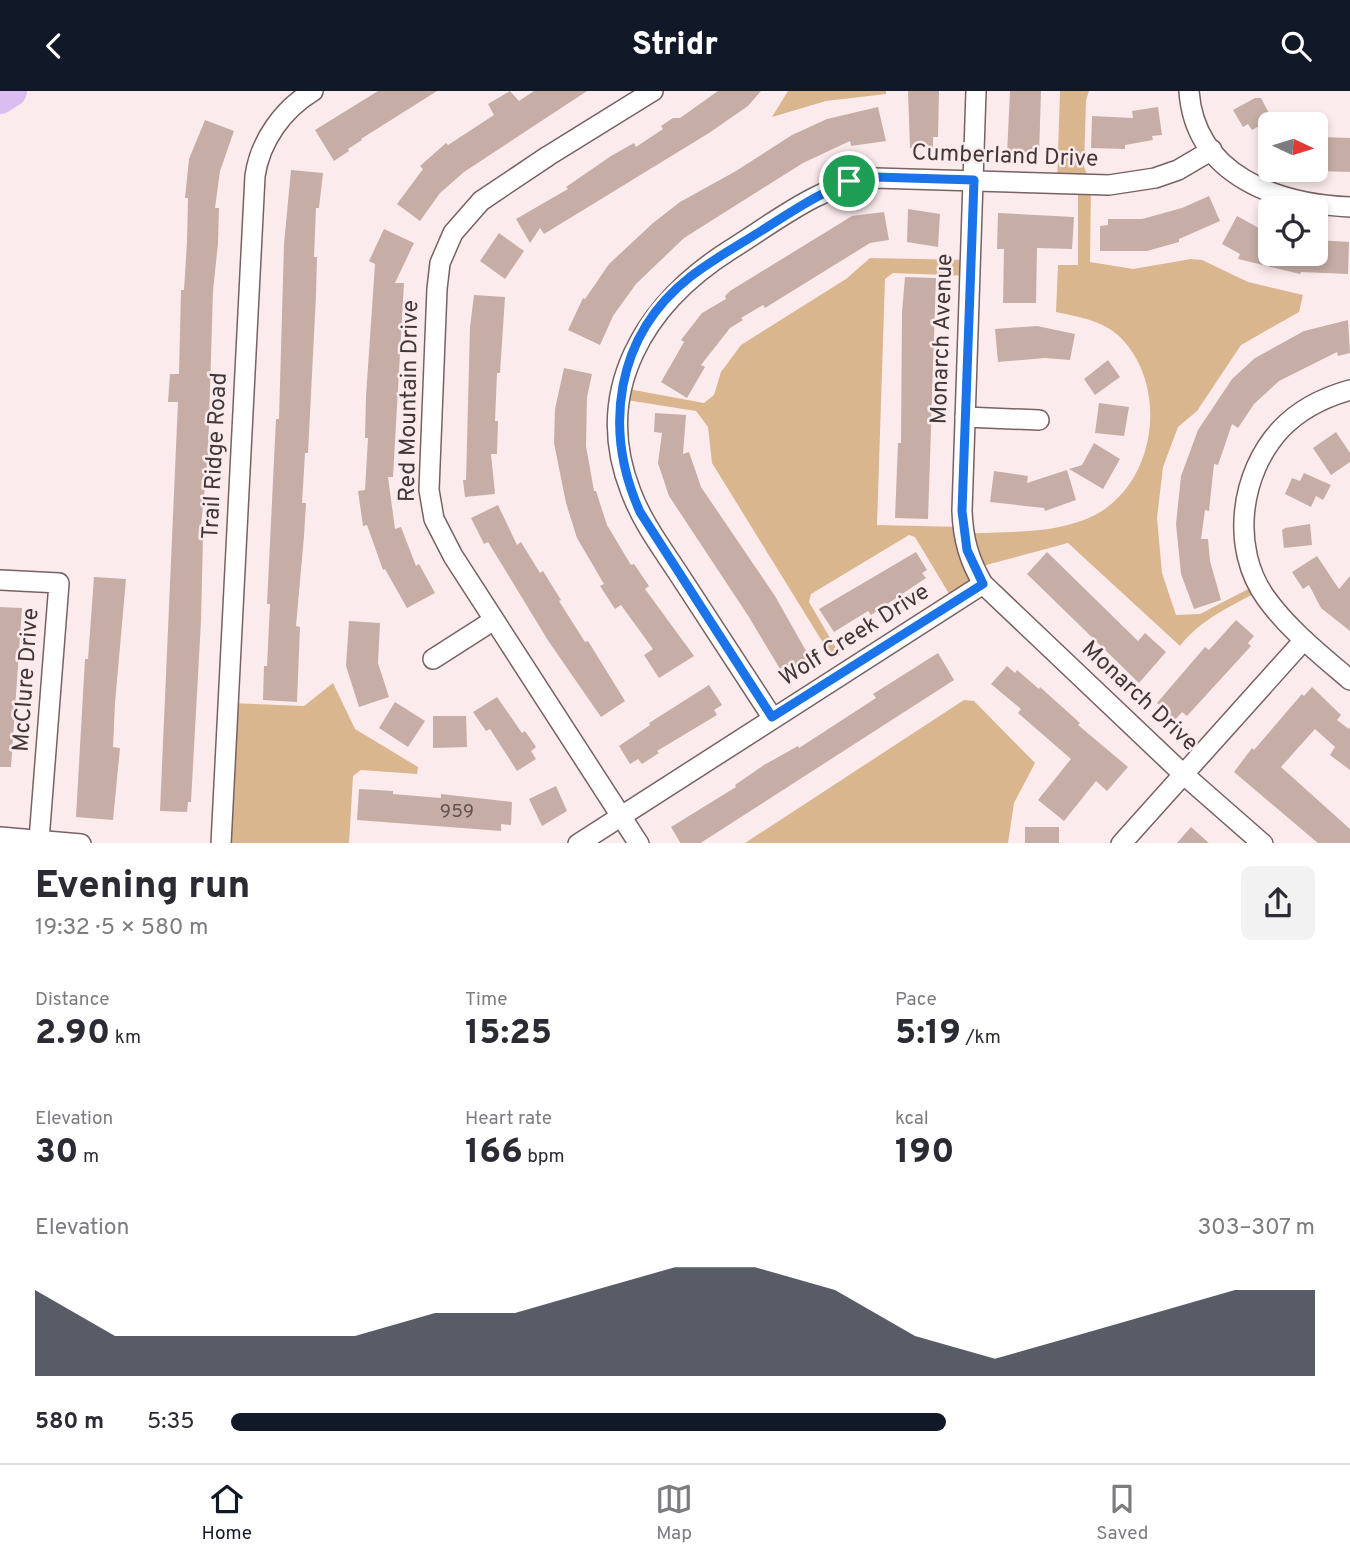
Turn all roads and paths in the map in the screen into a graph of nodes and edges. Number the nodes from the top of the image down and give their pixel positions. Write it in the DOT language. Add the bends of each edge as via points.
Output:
graph roads {
  1 [pos="313,91"];
  2 [pos="653,91"];
  3 [pos="976,91"];
  4 [pos="1189,91"];
  5 [pos="1212,150"];
  6 [pos="974,180"];
  7 [pos="1350,207"];
  8 [pos="1350,390"];
  9 [pos="965,417"];
  10 [pos="1038,420"];
  11 [pos="0,580"];
  12 [pos="983,584"];
  13 [pos="494,620"];
  14 [pos="1304,640"];
  15 [pos="433,659"];
  16 [pos="1350,680"];
  17 [pos="772,717"];
  18 [pos="1182,773"];
  19 [pos="620,816"];
  20 [pos="0,837"];
  21 [pos="40,840"];
  22 [pos="81,843"];
  23 [pos="221,843"];
  24 [pos="578,843"];
  25 [pos="639,843"];
  26 [pos="1121,843"];
  27 [pos="1263,843"];
  1 -- 23 [label="street, Trail Ridge Road" via="293,105 272,131 255,176"];
  2 -- 13 [label="street, Red Mountain Drive" via="481,201 460,222 443,254 437,289 430,510"];
  3 -- 6 [label="street, Monarch Avenue"];
  4 -- 5 [label="street" via="1197,125"];
  5 -- 6 [label="street, Cumberland Drive" via="1178,170 1140,182"];
  5 -- 7 [label="street" via="1240,178 1268,192 1307,203"];
  6 -- 9 [label="street, Monarch Avenue"];
  6 -- 17 [label="street, Cumberland Drive" via="875,177 824,192 689,278 654,315 632,356 621,394 618,429 631,492 645,521"];
  8 -- 14 [label="street" via="1317,403 1281,429 1255,470 1246,505 1244,534 1252,573 1266,598"];
  9 -- 10 [label="street"];
  9 -- 12 [label="street, Monarch Avenue" via="963,534"];
  11 -- 21 [label="street, McClure Drive" via="59,583"];
  12 -- 17 [label="street, Wolf Creek Drive"];
  12 -- 18 [label="street, Monarch Drive"];
  13 -- 15 [label="street"];
  13 -- 19 [label="street, Red Mountain Drive"];
  14 -- 16 [label="street"];
  14 -- 18 [label="street"];
  17 -- 19 [label="street, Wolf Creek Drive"];
  18 -- 26 [label="street"];
  18 -- 27 [label="street, Monarch Drive"];
  19 -- 24 [label="street, Wolf Creek Drive"];
  19 -- 25 [label="street, Red Mountain Drive"];
  20 -- 21 [label="street"];
  21 -- 22 [label="street"];
}
